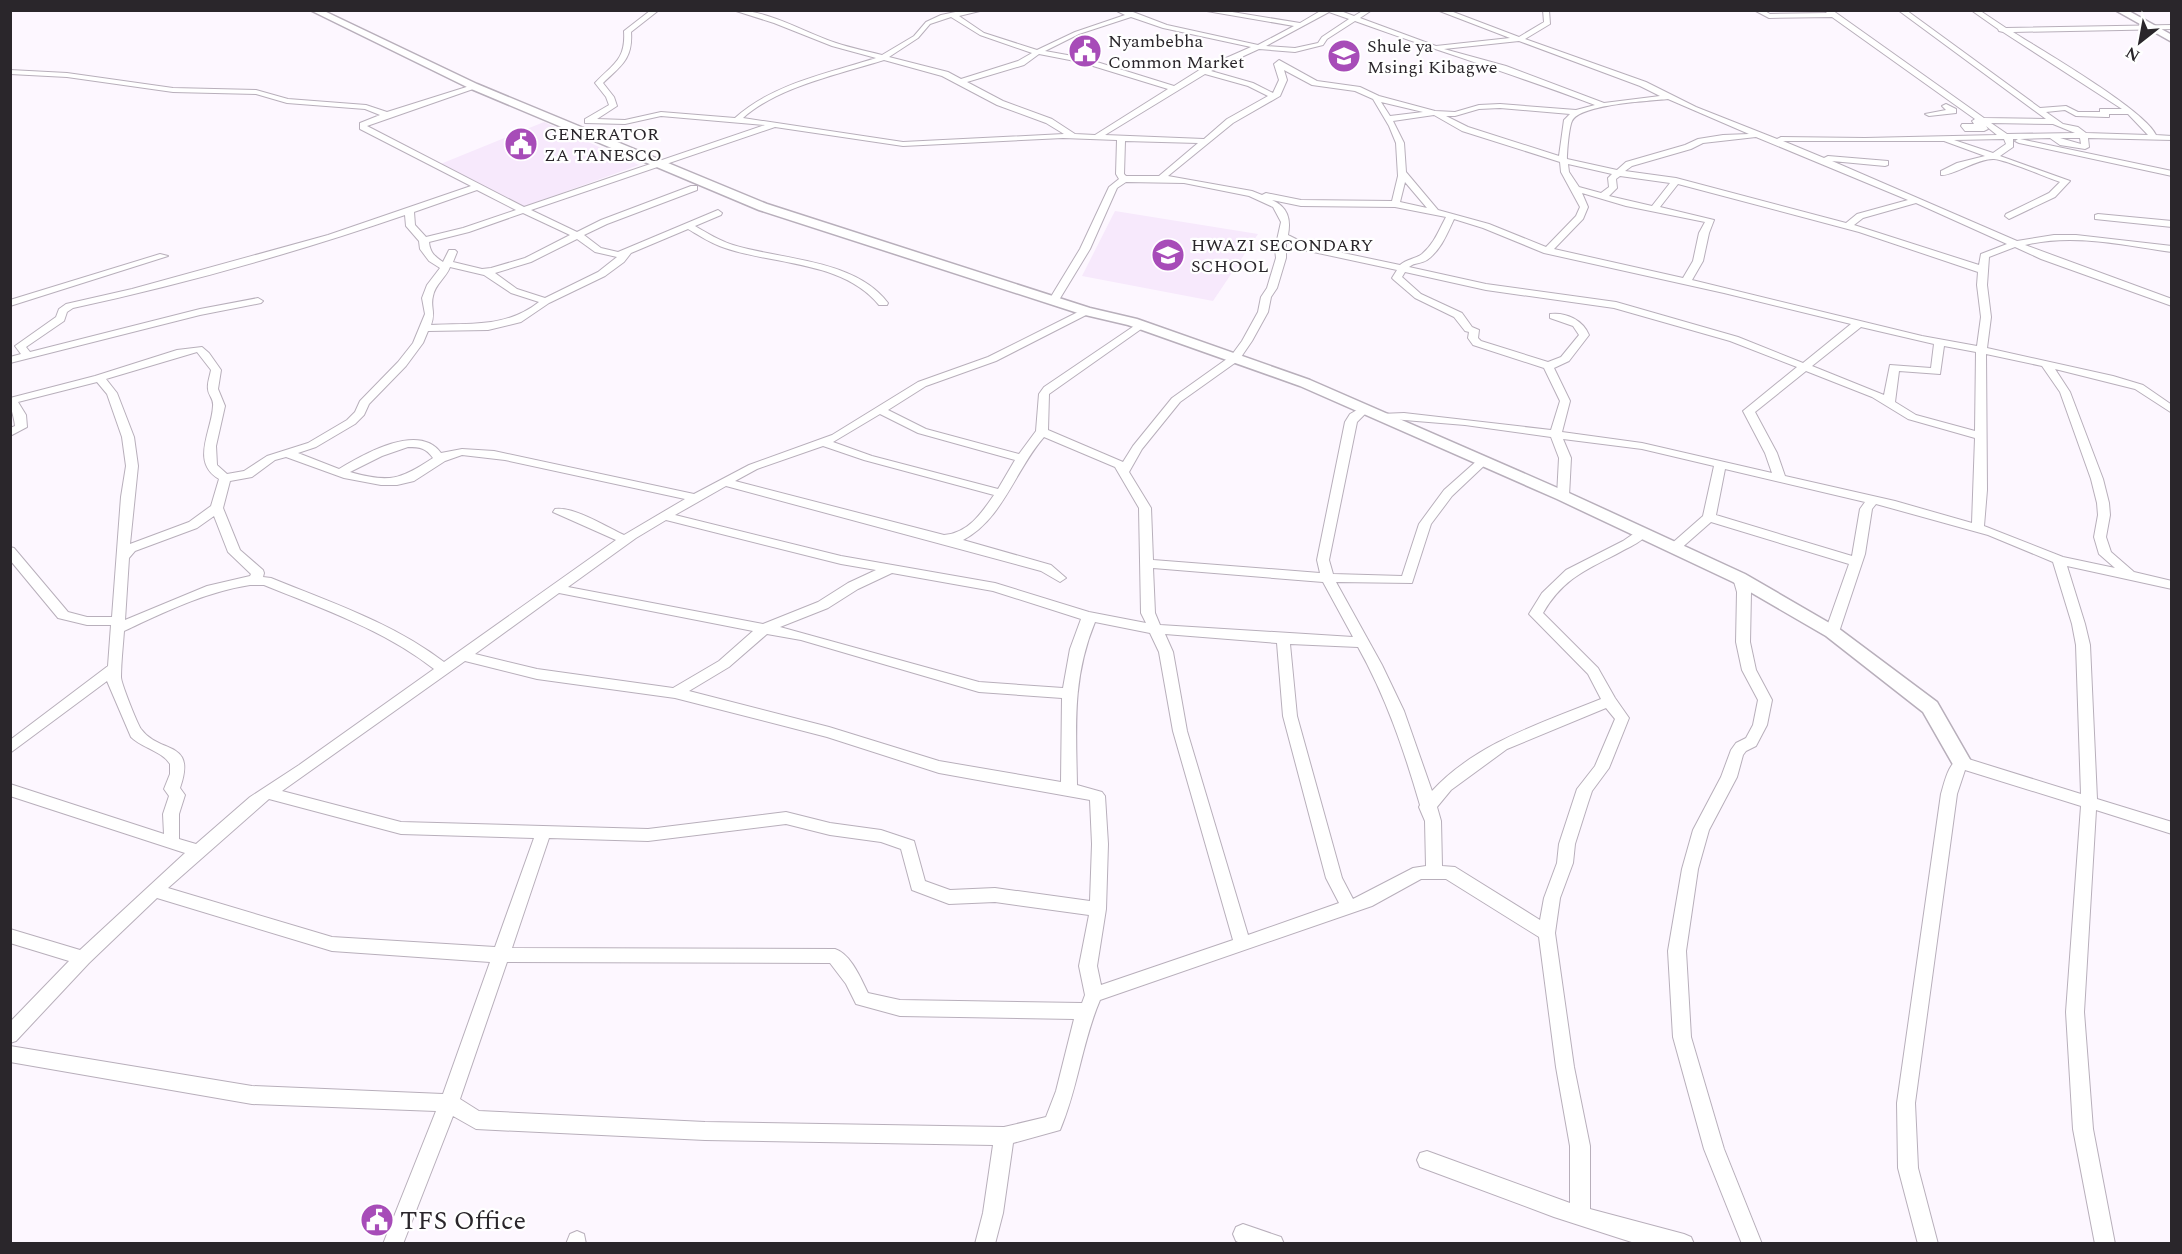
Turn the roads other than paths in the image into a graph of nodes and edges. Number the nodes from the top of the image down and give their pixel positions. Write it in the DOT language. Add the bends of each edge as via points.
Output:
graph roads {
  1 [pos="314,10"];
  2 [pos="656,10"];
  3 [pos="944,10"];
  4 [pos="981,10"];
  5 [pos="1118,10"];
  6 [pos="1142,10"];
  7 [pos="1204,10"];
  8 [pos="1329,10"];
  9 [pos="1369,10"];
  10 [pos="1440,10"];
  11 [pos="1546,10"];
  12 [pos="1757,10"];
  13 [pos="1901,10"];
  14 [pos="1974,10"];
  15 [pos="2119,10"];
  16 [pos="741,11"];
  17 [pos="1829,13"];
  18 [pos="953,15"];
  19 [pos="1130,16"];
  20 [pos="1354,20"];
  21 [pos="1300,25"];
  22 [pos="2148,27"];
  23 [pos="2172,27"];
  24 [pos="2001,30"];
  25 [pos="1520,39"];
  26 [pos="2172,39"];
  27 [pos="1479,44"];
  28 [pos="1539,45"];
  29 [pos="1265,47"];
  30 [pos="1437,48"];
  31 [pos="1038,52"];
  32 [pos="883,58"];
  33 [pos="1278,64"];
  34 [pos="1204,71"];
  35 [pos="10,72"];
  36 [pos="960,82"];
  37 [pos="473,86"];
  38 [pos="1173,88"];
  39 [pos="1272,96"];
  40 [pos="1670,97"];
  41 [pos="1376,98"];
  42 [pos="1603,105"];
  43 [pos="1954,109"];
  44 [pos="2038,110"];
  45 [pos="1576,112"];
  46 [pos="2129,112"];
  47 [pos="1435,113"];
  48 [pos="1929,114"];
  49 [pos="387,115"];
  50 [pos="1981,116"];
  51 [pos="2046,116"];
  52 [pos="2078,117"];
  53 [pos="1387,119"];
  54 [pos="737,120"];
  55 [pos="588,121"];
  56 [pos="2055,122"];
  57 [pos="779,125"];
  58 [pos="575,129"];
  59 [pos="1992,129"];
  60 [pos="2003,135"];
  61 [pos="2084,135"];
  62 [pos="1073,136"];
  63 [pos="1098,136"];
  64 [pos="1121,137"];
  65 [pos="1769,137"];
  66 [pos="2153,137"];
  67 [pos="1942,138"];
  68 [pos="2172,138"];
  69 [pos="1205,141"];
  70 [pos="2010,144"];
  71 [pos="2039,146"];
  72 [pos="1817,157"];
  73 [pos="1992,158"];
  74 [pos="1563,160"];
  75 [pos="1885,163"];
  76 [pos="655,164"];
  77 [pos="1402,173"];
  78 [pos="1619,173"];
  79 [pos="1944,173"];
  80 [pos="2172,174"];
  81 [pos="1161,178"];
  82 [pos="1124,179"];
  83 [pos="1676,181"];
  84 [pos="480,186"];
  85 [pos="694,188"];
  86 [pos="1576,189"];
  87 [pos="1251,194"];
  88 [pos="1603,196"];
  89 [pos="1917,200"];
  90 [pos="1395,204"];
  91 [pos="1654,208"];
  92 [pos="409,210"];
  93 [pos="523,210"];
  94 [pos="1434,210"];
  95 [pos="718,213"];
  96 [pos="1451,215"];
  97 [pos="2009,216"];
  98 [pos="2098,217"];
  99 [pos="2172,224"];
  100 [pos="689,226"];
  101 [pos="1848,226"];
  102 [pos="574,235"];
  103 [pos="1283,236"];
  104 [pos="424,240"];
  105 [pos="2013,244"];
  106 [pos="2172,249"];
  107 [pos="1547,251"];
  108 [pos="452,252"];
  109 [pos="627,252"];
  110 [pos="163,256"];
  111 [pos="446,265"];
  112 [pos="1403,268"];
  113 [pos="1983,270"];
  114 [pos="487,272"];
  115 [pos="1686,282"];
  116 [pos="1054,300"];
  117 [pos="546,301"];
  118 [pos="258,302"];
  119 [pos="10,303"];
  120 [pos="883,303"];
  121 [pos="2172,303"];
  122 [pos="1086,310"];
  123 [pos="1554,316"];
  124 [pos="1859,323"];
  125 [pos="1140,325"];
  126 [pos="423,328"];
  127 [pos="1940,343"];
  128 [pos="1981,351"];
  129 [pos="27,355"];
  130 [pos="1235,358"];
  131 [pos="10,360"];
  132 [pos="2046,364"];
  133 [pos="1550,366"];
  134 [pos="1805,367"];
  135 [pos="99,378"];
  136 [pos="2139,387"];
  137 [pos="2172,394"];
  138 [pos="11,401"];
  139 [pos="1889,402"];
  140 [pos="1364,408"];
  141 [pos="880,410"];
  142 [pos="2172,410"];
  143 [pos="1384,416"];
  144 [pos="1042,432"];
  145 [pos="10,434"];
  146 [pos="1556,434"];
  147 [pos="1980,436"];
  148 [pos="823,442"];
  149 [pos="287,453"];
  150 [pos="439,458"];
  151 [pos="1021,458"];
  152 [pos="1484,460"];
  153 [pos="1720,465"];
  154 [pos="1124,471"];
  155 [pos="342,472"];
  156 [pos="225,478"];
  157 [pos="1779,479"];
  158 [pos="724,482"];
  159 [pos="1001,493"];
  160 [pos="1563,496"];
  161 [pos="695,498"];
  162 [pos="1874,500"];
  163 [pos="218,508"];
  164 [pos="558,512"];
  165 [pos="664,516"];
  166 [pos="1709,518"];
  167 [pos="1978,528"];
  168 [pos="1643,533"];
  169 [pos="945,539"];
  170 [pos="626,540"];
  171 [pos="1674,548"];
  172 [pos="10,551"];
  173 [pos="123,557"];
  174 [pos="2059,560"];
  175 [pos="1856,562"];
  176 [pos="1145,563"];
  177 [pos="890,569"];
  178 [pos="2135,577"];
  179 [pos="1060,578"];
  180 [pos="1328,578"];
  181 [pos="1739,578"];
  182 [pos="255,579"];
  183 [pos="2172,585"];
  184 [pos="558,589"];
  185 [pos="1088,616"];
  186 [pos="118,625"];
  187 [pos="1155,628"];
  188 [pos="764,629"];
  189 [pos="1832,632"];
  190 [pos="1283,638"];
  191 [pos="1362,642"];
  192 [pos="463,656"];
  193 [pos="116,667"];
  194 [pos="444,670"];
  195 [pos="675,693"];
  196 [pos="1069,693"];
  197 [pos="1609,701"];
  198 [pos="10,748"];
  199 [pos="1962,763"];
  200 [pos="1069,789"];
  201 [pos="10,790"];
  202 [pos="267,793"];
  203 [pos="2089,802"];
  204 [pos="1427,807"];
  205 [pos="2172,828"];
  206 [pos="543,834"];
  207 [pos="171,844"];
  208 [pos="198,851"];
  209 [pos="1434,873"];
  210 [pos="154,890"];
  211 [pos="1349,907"];
  212 [pos="1098,909"];
  213 [pos="1547,933"];
  214 [pos="10,936"];
  215 [pos="1242,943"];
  216 [pos="500,955"];
  217 [pos="83,958"];
  218 [pos="1090,1003"];
  219 [pos="10,1035"];
  220 [pos="10,1054"];
  221 [pos="449,1103"];
  222 [pos="1005,1136"];
  223 [pos="1428,1160"];
  224 [pos="1580,1215"];
  225 [pos="1243,1234"];
  226 [pos="393,1244"];
  227 [pos="985,1244"];
  228 [pos="1274,1244"];
  229 [pos="1684,1244"];
  230 [pos="1752,1244"];
  231 [pos="1928,1244"];
  232 [pos="2105,1244"];
  1 -- 37 [label="street"];
  2 -- 55 [label="street" via="627,31 624,59 599,83 613,106"];
  3 -- 18 [label="street"];
  4 -- 18 [label="street"];
  5 -- 19 [label="street"];
  6 -- 19 [label="street"];
  7 -- 21 [label="street"];
  8 -- 20 [label="street"];
  8 -- 21 [label="street"];
  9 -- 20 [label="street"];
  10 -- 25 [label="street"];
  11 -- 25 [label="street" via="1548,23"];
  12 -- 17 [label="street" via="1769,16"];
  13 -- 44 [label="street"];
  14 -- 24 [label="street"];
  15 -- 22 [label="street"];
  16 -- 32 [label="street" via="834,45"];
  17 -- 43 [label="street" via="1869,38"];
  18 -- 31 [label="street" via="982,34"];
  18 -- 32 [label="street" via="928,23 916,37"];
  19 -- 29 [label="street"];
  19 -- 31 [label="street" via="1077,33"];
  20 -- 29 [label="street" via="1312,47"];
  20 -- 30 [label="street"];
  21 -- 29 [label="street"];
  22 -- 23 [label="street"];
  22 -- 24 [label="street"];
  22 -- 26 [label="street"];
  24 -- 46 [label="street"];
  25 -- 27 [label="street"];
  25 -- 28 [label="street"];
  27 -- 28 [label="street"];
  27 -- 30 [label="street"];
  28 -- 40 [label="street"];
  29 -- 33 [label="street" via="1278,56"];
  29 -- 34 [label="street"];
  30 -- 42 [label="street"];
  31 -- 36 [label="street" via="1021,63"];
  31 -- 38 [label="street" via="1081,60"];
  32 -- 36 [label="street" via="945,74"];
  32 -- 54 [label="street" via="794,87 753,105"];
  33 -- 39 [label="street" via="1283,80"];
  33 -- 41 [label="street" via="1315,83 1357,89"];
  34 -- 38 [label="street"];
  34 -- 39 [label="street"];
  35 -- 49 [label="street" via="67,75 173,90 256,92 287,101 366,107"];
  36 -- 62 [label="street" via="1000,103 1049,121"];
  37 -- 49 [label="street"];
  37 -- 58 [label="street"];
  38 -- 63 [label="street"];
  39 -- 69 [label="street"];
  40 -- 42 [label="street"];
  40 -- 65 [label="street"];
  41 -- 47 [label="street"];
  41 -- 53 [label="street"];
  42 -- 45 [label="street"];
  43 -- 48 [label="street"];
  43 -- 50 [label="street" via="1969,108"];
  44 -- 51 [label="street"];
  44 -- 52 [label="street" via="2066,108"];
  45 -- 47 [label="street" via="1479,106 1455,114"];
  45 -- 74 [label="street" via="1566,123"];
  46 -- 52 [label="street" via="2103,111 2106,115"];
  46 -- 66 [label="street"];
  47 -- 53 [label="street"];
  47 -- 74 [label="street" via="1465,129"];
  49 -- 84 [label="street" via="363,127"];
  50 -- 56 [label="street"];
  50 -- 59 [label="street"];
  50 -- 59 [label="street" via="1976,121 1982,126 1965,127"];
  51 -- 52 [label="street"];
  51 -- 56 [label="street"];
  53 -- 77 [label="street" via="1400,140"];
  54 -- 55 [label="street" via="661,114 625,122"];
  54 -- 57 [label="street"];
  55 -- 58 [label="street"];
  56 -- 61 [label="street"];
  57 -- 62 [label="street" via="903,144"];
  57 -- 76 [label="street"];
  58 -- 76 [label="street"];
  59 -- 60 [label="street"];
  60 -- 61 [label="street" via="2051,135 2063,143 2085,147"];
  60 -- 67 [label="street"];
  60 -- 70 [label="street"];
  60 -- 71 [label="street"];
  61 -- 66 [label="street"];
  62 -- 63 [label="street"];
  63 -- 64 [label="street"];
  64 -- 69 [label="street"];
  64 -- 82 [label="street" via="1120,174"];
  65 -- 67 [label="street"];
  65 -- 72 [label="street"];
  65 -- 78 [label="street" via="1740,135 1701,141 1629,164"];
  66 -- 68 [label="street"];
  67 -- 73 [label="street"];
  69 -- 81 [label="street"];
  70 -- 71 [label="street" via="2046,153"];
  70 -- 73 [label="street"];
  71 -- 80 [label="street"];
  72 -- 75 [label="street"];
  72 -- 89 [label="street"];
  73 -- 79 [label="street" via="1960,164"];
  73 -- 97 [label="street" via="2066,181 2052,195"];
  74 -- 78 [label="street"];
  74 -- 86 [label="street" via="1565,172"];
  76 -- 93 [label="street"];
  76 -- 116 [label="street" via="763,207"];
  77 -- 90 [label="street"];
  77 -- 94 [label="street"];
  78 -- 83 [label="street"];
  78 -- 88 [label="street" via="1611,178 1613,189"];
  81 -- 82 [label="street"];
  81 -- 87 [label="street"];
  82 -- 116 [label="street" via="1113,187 1070,276"];
  83 -- 91 [label="street"];
  83 -- 101 [label="street"];
  84 -- 92 [label="street"];
  84 -- 93 [label="street"];
  85 -- 102 [label="street"];
  86 -- 88 [label="street"];
  86 -- 107 [label="street" via="1584,207 1580,217"];
  87 -- 90 [label="street" via="1301,203"];
  87 -- 103 [label="street" via="1283,212"];
  88 -- 91 [label="street"];
  89 -- 101 [label="street" via="1860,216"];
  89 -- 105 [label="street"];
  90 -- 94 [label="street"];
  91 -- 115 [label="street" via="1710,220 1698,261"];
  92 -- 104 [label="street" via="411,226"];
  92 -- 129 [label="street" via="332,237 70,306 60,320 20,346"];
  93 -- 102 [label="street"];
  93 -- 104 [label="street"];
  94 -- 96 [label="street"];
  95 -- 100 [label="street"];
  96 -- 107 [label="street"];
  96 -- 112 [label="street" via="1437,244 1422,259 1413,259"];
  98 -- 99 [label="street"];
  100 -- 109 [label="street"];
  100 -- 120 [label="street" via="730,247 845,276 879,294"];
  101 -- 113 [label="street"];
  102 -- 109 [label="street" via="606,254"];
  102 -- 114 [label="street" via="528,260"];
  103 -- 112 [label="street" via="1307,248"];
  103 -- 130 [label="street" via="1281,258 1263,312"];
  104 -- 111 [label="street" via="432,259"];
  105 -- 106 [label="street" via="2051,237 2091,238"];
  105 -- 113 [label="street" via="1984,256"];
  105 -- 121 [label="street"];
  107 -- 115 [label="street"];
  108 -- 111 [label="street"];
  109 -- 117 [label="street" via="621,261"];
  110 -- 119 [label="street"];
  111 -- 114 [label="street"];
  111 -- 126 [label="street" via="427,298 430,314"];
  112 -- 133 [label="street" via="1397,278 1418,296 1458,315 1474,330 1477,343"];
  112 -- 134 [label="street" via="1486,287 1616,305 1734,339"];
  113 -- 128 [label="street" via="1986,317"];
  114 -- 117 [label="street" via="514,291"];
  115 -- 124 [label="street"];
  116 -- 122 [label="street"];
  117 -- 126 [label="street" via="513,322 496,327"];
  118 -- 129 [label="street" via="200,312"];
  122 -- 125 [label="street"];
  122 -- 141 [label="street" via="992,358 922,384"];
  123 -- 133 [label="street" via="1575,323 1584,335 1565,359"];
  124 -- 127 [label="street"];
  124 -- 134 [label="street"];
  125 -- 130 [label="street"];
  125 -- 144 [label="street" via="1044,394"];
  126 -- 149 [label="street" via="418,343 402,364 351,422 312,445"];
  127 -- 128 [label="street"];
  127 -- 139 [label="street" via="1936,372 1894,367"];
  128 -- 132 [label="street"];
  128 -- 147 [label="street"];
  129 -- 131 [label="street"];
  130 -- 140 [label="street"];
  130 -- 154 [label="street" via="1180,396"];
  132 -- 136 [label="street"];
  132 -- 178 [label="street" via="2065,392 2097,479 2103,503 2100,537 2105,554"];
  133 -- 146 [label="street" via="1565,401"];
  134 -- 139 [label="street"];
  134 -- 157 [label="street" via="1749,411 1772,453"];
  135 -- 138 [label="street"];
  135 -- 156 [label="street" via="197,349 202,351 216,370 213,389 219,403 210,459 214,470"];
  135 -- 173 [label="street" via="112,393 128,437 132,466"];
  136 -- 137 [label="street"];
  136 -- 142 [label="street"];
  138 -- 145 [label="street" via="20,415 21,427"];
  139 -- 147 [label="street" via="1912,417"];
  140 -- 143 [label="street"];
  140 -- 180 [label="street" via="1351,422 1327,534 1323,560"];
  141 -- 148 [label="street"];
  141 -- 151 [label="street" via="922,431"];
  143 -- 146 [label="street"];
  143 -- 152 [label="street"];
  144 -- 151 [label="street"];
  144 -- 154 [label="street" via="1104,457"];
  146 -- 153 [label="street" via="1642,446"];
  146 -- 160 [label="street" via="1564,458"];
  147 -- 167 [label="street"];
  148 -- 158 [label="street" via="753,467"];
  148 -- 159 [label="street"];
  149 -- 155 [label="street"];
  149 -- 156 [label="street" via="271,458 248,474"];
  150 -- 155 [label="street" via="407,480 370,482"];
  150 -- 155 [label="street" via="429,447 398,446 378,451"];
  150 -- 161 [label="street" via="461,452 522,460"];
  151 -- 159 [label="street"];
  152 -- 160 [label="street"];
  152 -- 180 [label="street" via="1448,493 1425,524 1407,580"];
  153 -- 157 [label="street"];
  153 -- 166 [label="street"];
  154 -- 176 [label="street" via="1145,508"];
  156 -- 163 [label="street"];
  157 -- 162 [label="street"];
  158 -- 161 [label="street"];
  158 -- 169 [label="street"];
  159 -- 169 [label="street" via="973,528 958,538"];
  160 -- 168 [label="street"];
  161 -- 165 [label="street"];
  162 -- 167 [label="street"];
  162 -- 175 [label="street" via="1866,509"];
  163 -- 173 [label="street" via="193,525 130,548"];
  163 -- 182 [label="street" via="234,552 258,573"];
  164 -- 170 [label="street"];
  165 -- 170 [label="street"];
  165 -- 177 [label="street"];
  166 -- 171 [label="street"];
  166 -- 175 [label="street"];
  167 -- 174 [label="street"];
  168 -- 171 [label="street"];
  168 -- 197 [label="street" via="1629,544 1569,572 1546,594 1536,614 1593,671"];
  169 -- 179 [label="street" via="1046,568"];
  170 -- 184 [label="street"];
  171 -- 181 [label="street"];
  172 -- 186 [label="street" via="63,615"];
  173 -- 186 [label="street"];
  174 -- 178 [label="street"];
  174 -- 203 [label="street" via="2082,635"];
  175 -- 189 [label="street"];
  176 -- 180 [label="street"];
  176 -- 187 [label="street" via="1148,613"];
  177 -- 185 [label="street" via="995,587"];
  177 -- 188 [label="street" via="823,605"];
  178 -- 183 [label="street"];
  180 -- 191 [label="street"];
  181 -- 189 [label="street"];
  181 -- 230 [label="street" via="1744,599 1743,642 1749,670 1765,700 1751,742 1736,754 1729,777 1701,830 1690,869 1677,951 1682,1037 1714,1149"];
  182 -- 186 [label="street" via="236,582"];
  182 -- 194 [label="street" via="380,630"];
  184 -- 188 [label="street"];
  184 -- 192 [label="street"];
  185 -- 187 [label="street"];
  185 -- 196 [label="street"];
  186 -- 193 [label="street"];
  187 -- 190 [label="street"];
  187 -- 215 [label="street" via="1166,652 1180,731"];
  188 -- 195 [label="street" via="724,664"];
  188 -- 196 [label="street" via="888,659 979,687"];
  189 -- 199 [label="street" via="1930,707"];
  190 -- 191 [label="street"];
  190 -- 211 [label="street" via="1290,717 1334,878"];
  191 -- 204 [label="street" via="1397,711"];
  192 -- 194 [label="street"];
  192 -- 195 [label="street" via="537,674"];
  193 -- 198 [label="street"];
  193 -- 207 [label="street" via="114,680 135,732 177,761 179,774 172,789 177,795 169,811"];
  194 -- 202 [label="street"];
  195 -- 200 [label="street" via="829,732 939,767"];
  196 -- 200 [label="street"];
  197 -- 204 [label="street" via="1502,745 1446,786"];
  197 -- 213 [label="street" via="1622,718 1601,768 1580,803 1552,898"];
  199 -- 203 [label="street"];
  199 -- 231 [label="street" via="1949,794 1906,1103 1908,1168"];
  200 -- 212 [label="street" via="1097,796"];
  201 -- 207 [label="street"];
  202 -- 206 [label="street" via="401,828"];
  202 -- 208 [label="street"];
  203 -- 205 [label="street"];
  203 -- 232 [label="street" via="2075,1012 2083,1129"];
  204 -- 209 [label="street" via="1433,821"];
  206 -- 212 [label="street" via="648,835 786,818 908,845 918,885 949,897 996,896"];
  206 -- 216 [label="street"];
  207 -- 208 [label="street"];
  208 -- 210 [label="street"];
  209 -- 211 [label="street" via="1419,873"];
  209 -- 213 [label="street" via="1449,872"];
  210 -- 216 [label="street" via="332,944"];
  210 -- 217 [label="street"];
  211 -- 215 [label="street"];
  212 -- 218 [label="street" via="1088,966"];
  213 -- 224 [label="street" via="1580,1146"];
  214 -- 217 [label="street"];
  215 -- 218 [label="street"];
  216 -- 218 [label="street" via="835,956 862,999 900,1008"];
  216 -- 221 [label="street"];
  217 -- 219 [label="street"];
  218 -- 222 [label="street" via="1053,1124"];
  220 -- 221 [label="street" via="252,1095"];
  221 -- 222 [label="street" via="476,1120 705,1131"];
  221 -- 226 [label="street"];
  222 -- 227 [label="street"];
  223 -- 224 [label="street"];
  224 -- 229 [label="street"];
  225 -- 228 [label="street"];
}
